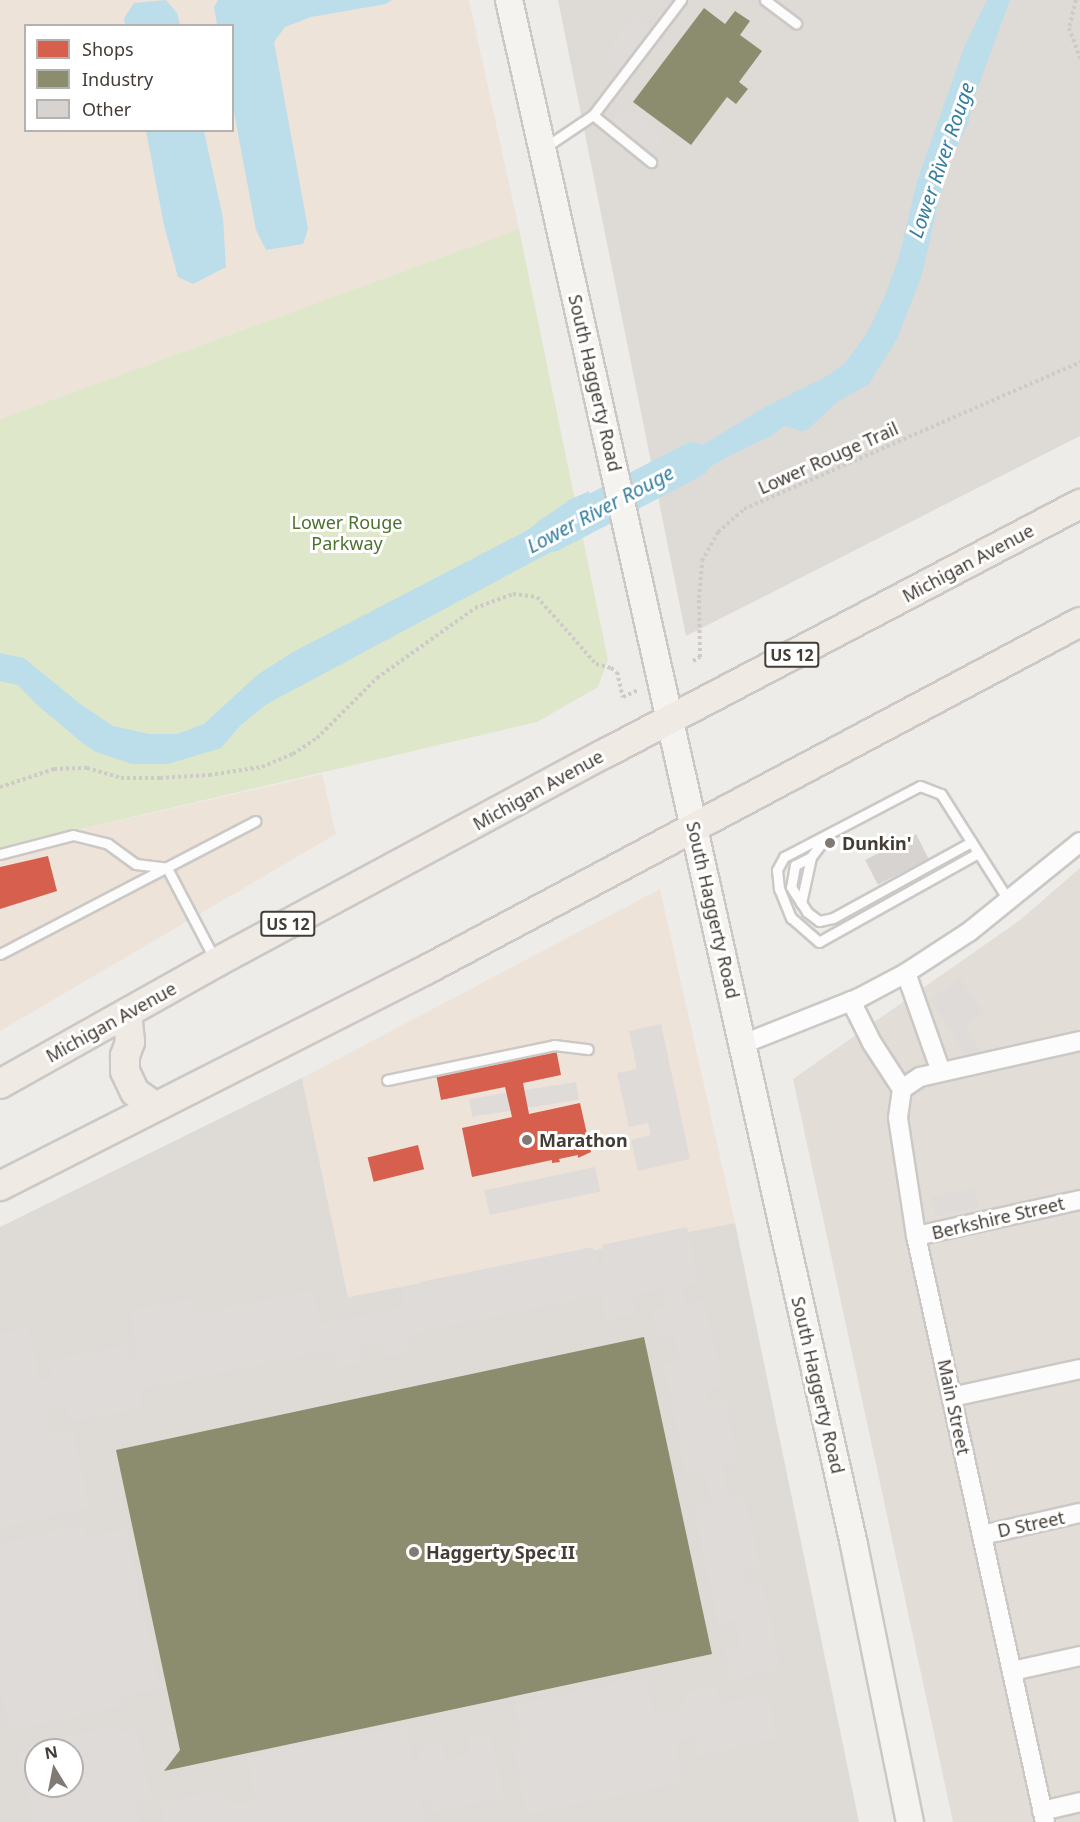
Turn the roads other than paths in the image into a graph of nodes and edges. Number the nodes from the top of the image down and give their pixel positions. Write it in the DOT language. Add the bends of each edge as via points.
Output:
graph roads {
  1 [pos="509,0"];
  2 [pos="681,0"];
  3 [pos="765,0"];
  4 [pos="796,23"];
  5 [pos="593,115"];
  6 [pos="542,150"];
  7 [pos="651,162"];
  8 [pos="1078,506"];
  9 [pos="1080,622"];
  10 [pos="671,718"];
  11 [pos="256,821"];
  12 [pos="694,826"];
  13 [pos="828,834"];
  14 [pos="971,842"];
  15 [pos="1080,842"];
  16 [pos="978,853"];
  17 [pos="0,854"];
  18 [pos="167,868"];
  19 [pos="1009,901"];
  20 [pos="0,954"];
  21 [pos="217,962"];
  22 [pos="906,973"];
  23 [pos="851,1001"];
  24 [pos="127,1013"];
  25 [pos="1080,1041"];
  26 [pos="743,1044"];
  27 [pos="588,1049"];
  28 [pos="941,1072"];
  29 [pos="387,1080"];
  30 [pos="0,1084"];
  31 [pos="902,1089"];
  32 [pos="154,1106"];
  33 [pos="0,1186"];
  34 [pos="1080,1200"];
  35 [pos="916,1236"];
  36 [pos="1080,1369"];
  37 [pos="952,1397"];
  38 [pos="1080,1513"];
  39 [pos="982,1534"];
  40 [pos="1080,1656"];
  41 [pos="1012,1671"];
  42 [pos="1080,1802"];
  43 [pos="1043,1816"];
  44 [pos="910,1822"];
  1 -- 6 [label="main road, South Haggerty Road"];
  2 -- 5 [label="lane"];
  3 -- 4 [label="lane"];
  5 -- 6 [label="lane"];
  5 -- 7 [label="lane"];
  6 -- 10 [label="main road, South Haggerty Road"];
  8 -- 10 [label="main road, Michigan Avenue / US 12"];
  9 -- 12 [label="main road"];
  10 -- 12 [label="main road, South Haggerty Road"];
  10 -- 21 [label="main road, Michigan Avenue / US 12"];
  11 -- 18 [label="lane"];
  12 -- 26 [label="main road, South Haggerty Road"];
  12 -- 32 [label="main road" via="424,971"];
  13 -- 14 [label="lane" via="920,786 941,794"];
  13 -- 14 [label="lane" via="811,857 801,903 819,921 833,918"];
  13 -- 16 [label="lane" via="784,857 777,870 779,889 791,918 819,942"];
  14 -- 16 [label="lane"];
  15 -- 19 [label="street"];
  16 -- 19 [label="lane"];
  17 -- 18 [label="lane" via="73,835 108,844 136,864"];
  18 -- 20 [label="lane"];
  18 -- 21 [label="lane"];
  19 -- 22 [label="street"];
  21 -- 24 [label="main road, Michigan Avenue / US 12"];
  22 -- 23 [label="street"];
  22 -- 28 [label="street"];
  23 -- 26 [label="street"];
  23 -- 31 [label="street"];
  24 -- 30 [label="main road, Michigan Avenue / US 12"];
  24 -- 32 [label="main road" via="125,1071 135,1092"];
  25 -- 28 [label="street"];
  26 -- 44 [label="main road, South Haggerty Road" via="854,1545"];
  27 -- 29 [label="lane" via="554,1045"];
  28 -- 31 [label="street" via="920,1077"];
  31 -- 35 [label="street, Main Street" via="898,1118"];
  32 -- 33 [label="main road"];
  34 -- 35 [label="street, Berkshire Street"];
  35 -- 37 [label="street, Main Street"];
  36 -- 37 [label="street"];
  37 -- 39 [label="street, Main Street"];
  38 -- 39 [label="street, D Street"];
  39 -- 41 [label="street, Main Street"];
  40 -- 41 [label="street"];
  41 -- 43 [label="street, Main Street"];
  42 -- 43 [label="street"];
}
